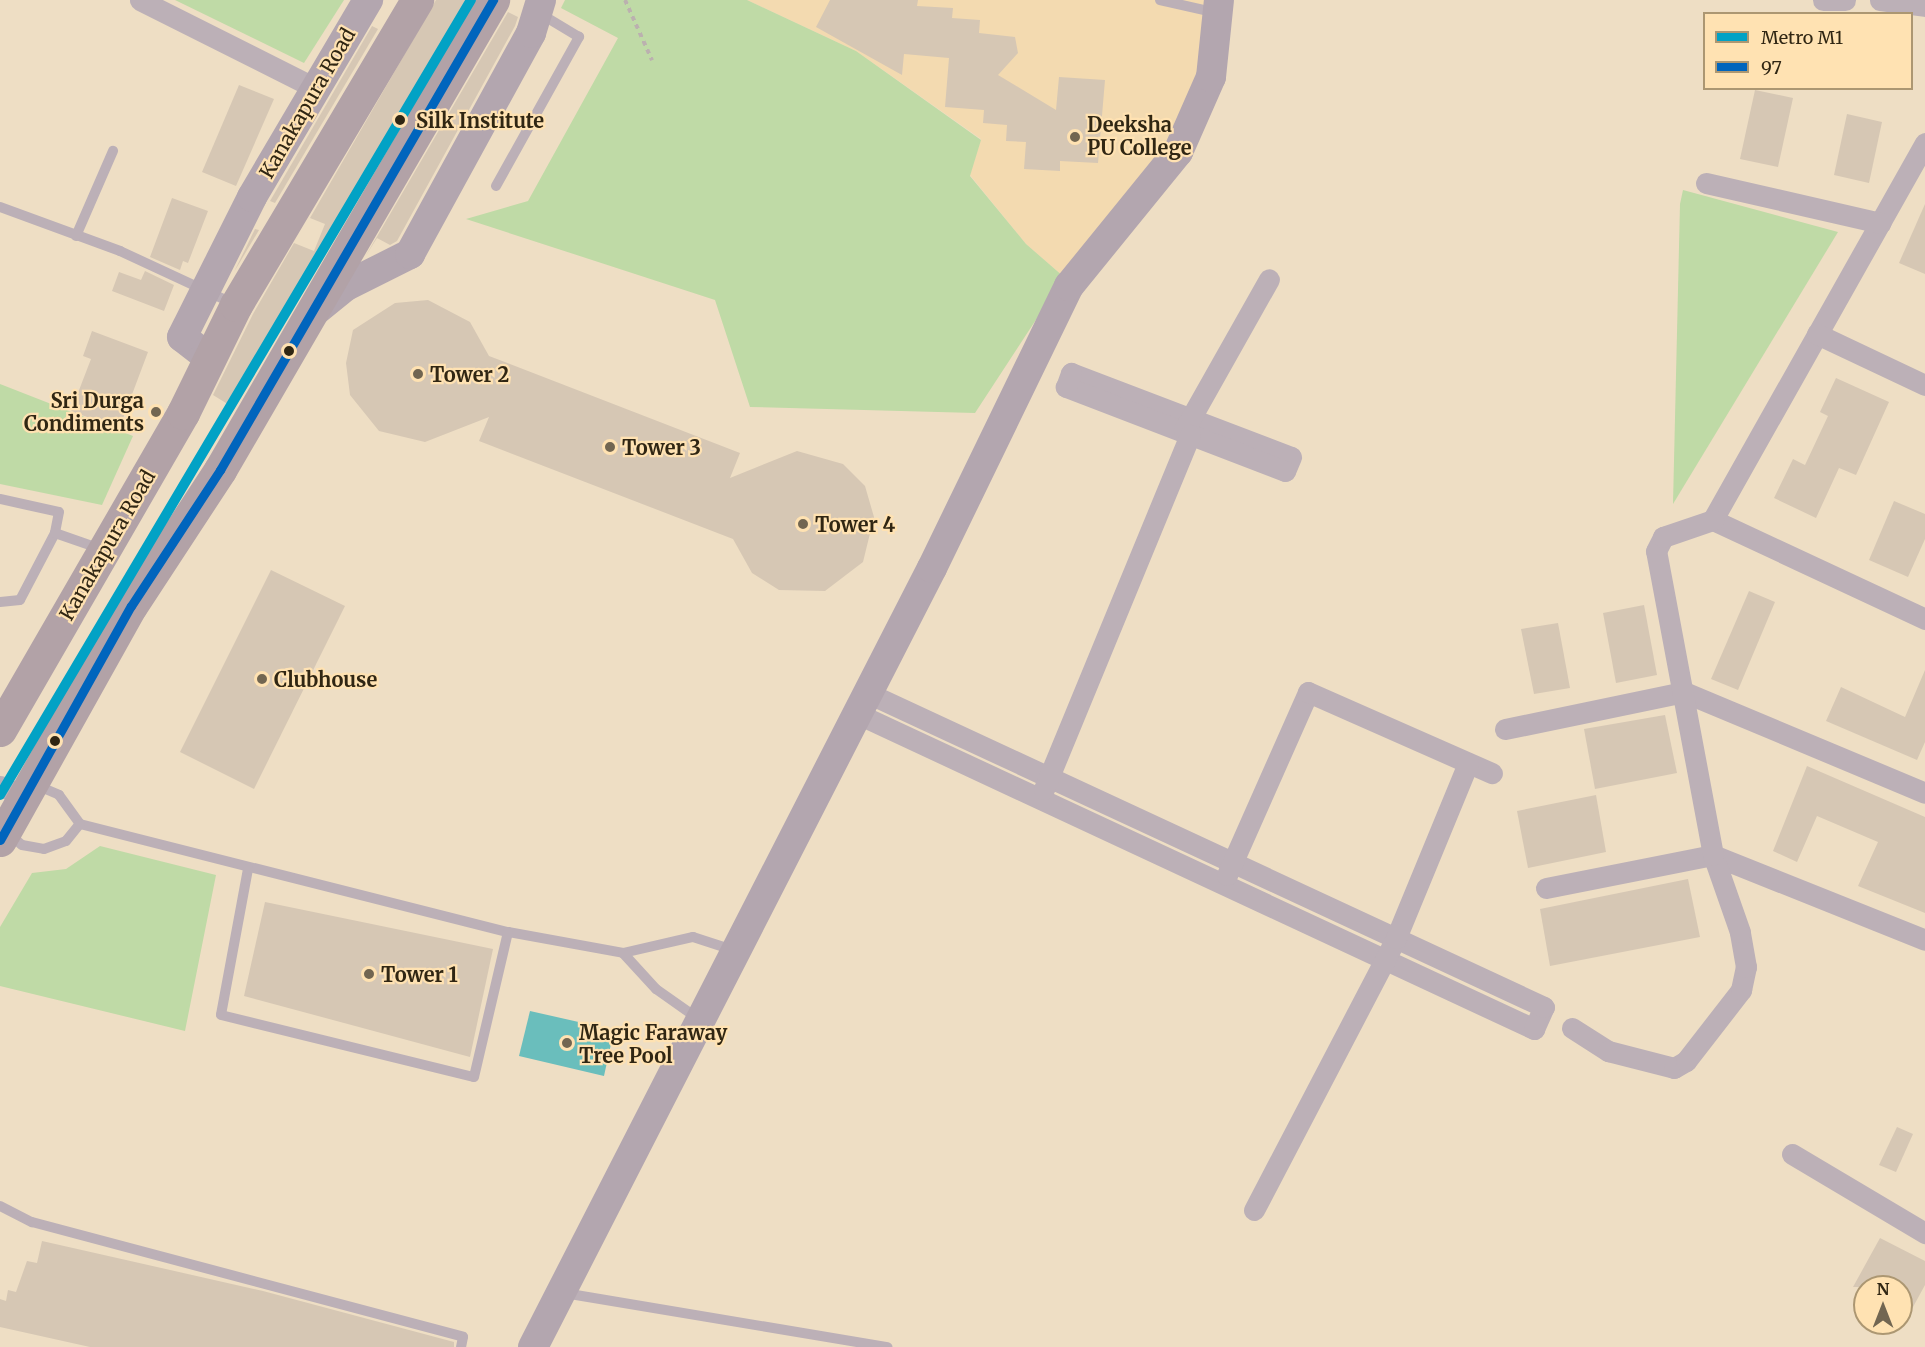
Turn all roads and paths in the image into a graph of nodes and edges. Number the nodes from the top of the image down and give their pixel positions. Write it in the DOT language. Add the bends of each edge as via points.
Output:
graph roads {
  1 [pos="140,0"];
  2 [pos="368,0"];
  3 [pos="417,0"];
  4 [pos="493,0"];
  5 [pos="625,0"];
  6 [pos="1160,0"];
  7 [pos="1823,0"];
  8 [pos="1845,0"];
  9 [pos="1880,0"];
  10 [pos="1925,6"];
  11 [pos="540,7"];
  12 [pos="1218,7"];
  13 [pos="652,60"];
  14 [pos="313,87"];
  15 [pos="1925,143"];
  16 [pos="112,151"];
  17 [pos="1919,164"];
  18 [pos="1706,183"];
  19 [pos="496,186"];
  20 [pos="0,207"];
  21 [pos="1880,223"];
  22 [pos="75,236"];
  23 [pos="1269,279"];
  24 [pos="204,290"];
  25 [pos="236,305"];
  26 [pos="309,318"];
  27 [pos="1817,334"];
  28 [pos="209,358"];
  29 [pos="1925,385"];
  30 [pos="1188,428"];
  31 [pos="0,499"];
  32 [pos="1713,520"];
  33 [pos="55,533"];
  34 [pos="104,550"];
  35 [pos="0,602"];
  36 [pos="1925,620"];
  37 [pos="1684,692"];
  38 [pos="863,703"];
  39 [pos="1505,729"];
  40 [pos="0,730"];
  41 [pos="1468,763"];
  42 [pos="1492,773"];
  43 [pos="1049,777"];
  44 [pos="19,789"];
  45 [pos="1925,793"];
  46 [pos="1040,799"];
  47 [pos="80,824"];
  48 [pos="3,835"];
  49 [pos="1713,855"];
  50 [pos="1232,862"];
  51 [pos="248,869"];
  52 [pos="1223,884"];
  53 [pos="1546,888"];
  54 [pos="508,932"];
  55 [pos="1396,938"];
  56 [pos="1925,940"];
  57 [pos="736,951"];
  58 [pos="623,953"];
  59 [pos="1384,959"];
  60 [pos="700,1020"];
  61 [pos="1572,1028"];
  62 [pos="1792,1154"];
  63 [pos="0,1206"];
  64 [pos="1254,1210"];
  65 [pos="1925,1233"];
  66 [pos="561,1292"];
  67 [pos="461,1347"];
  68 [pos="533,1347"];
  69 [pos="888,1347"];
  1 -- 14 [label="street"];
  2 -- 14 [label="street, Kanakapura Road"];
  3 -- 25 [label="highway, Kanakapura Road"];
  4 -- 26 [label="highway"];
  5 -- 13 [label="path"];
  6 -- 12 [label="lane"];
  7 -- 8 [label="street"];
  9 -- 10 [label="street"];
  11 -- 19 [label="lane" via="579,37"];
  11 -- 26 [label="street" via="410,254 346,286"];
  12 -- 38 [label="street" via="1211,77 1178,152 1070,286"];
  14 -- 24 [label="street, Kanakapura Road"];
  15 -- 17 [label="street"];
  16 -- 22 [label="lane"];
  17 -- 21 [label="street"];
  18 -- 21 [label="street"];
  20 -- 22 [label="lane"];
  21 -- 27 [label="street"];
  22 -- 24 [label="lane"];
  23 -- 30 [label="street"];
  24 -- 25 [label="lane"];
  24 -- 28 [label="street, Kanakapura Road" via="182,337"];
  25 -- 28 [label="highway, Kanakapura Road"];
  26 -- 44 [label="highway"];
  27 -- 29 [label="street"];
  27 -- 32 [label="street"];
  28 -- 34 [label="highway, Kanakapura Road"];
  30 -- 30 [label="street" via="1066,387 1071,373"];
  30 -- 43 [label="street"];
  31 -- 33 [label="lane" via="59,512"];
  32 -- 36 [label="street"];
  32 -- 37 [label="street" via="1663,537 1656,551"];
  33 -- 34 [label="lane"];
  33 -- 35 [label="lane" via="20,600"];
  34 -- 40 [label="highway, Kanakapura Road"];
  37 -- 39 [label="street"];
  37 -- 45 [label="street"];
  37 -- 49 [label="street"];
  38 -- 43 [label="street"];
  38 -- 46 [label="street"];
  38 -- 57 [label="street"];
  41 -- 42 [label="street"];
  41 -- 50 [label="street" via="1308,692"];
  41 -- 55 [label="street"];
  43 -- 46 [label="street"];
  43 -- 50 [label="street"];
  44 -- 47 [label="lane" via="59,795"];
  44 -- 48 [label="highway"];
  46 -- 52 [label="street"];
  47 -- 48 [label="lane" via="66,841 44,849 22,845"];
  47 -- 51 [label="lane"];
  49 -- 53 [label="street"];
  49 -- 56 [label="street"];
  49 -- 61 [label="street" via="1746,967 1741,990 1686,1061 1674,1068 1608,1051"];
  50 -- 52 [label="street"];
  50 -- 55 [label="street"];
  51 -- 54 [label="lane"];
  51 -- 54 [label="lane" via="221,1015 474,1077"];
  52 -- 59 [label="street"];
  54 -- 58 [label="lane"];
  55 -- 59 [label="street"];
  55 -- 59 [label="street" via="1544,1007 1534,1029"];
  57 -- 58 [label="lane" via="693,937"];
  57 -- 60 [label="street"];
  58 -- 60 [label="lane" via="656,989"];
  59 -- 64 [label="street"];
  60 -- 66 [label="street"];
  62 -- 65 [label="street"];
  63 -- 67 [label="lane" via="32,1222 463,1337"];
  66 -- 68 [label="street"];
  66 -- 69 [label="lane"];
}
